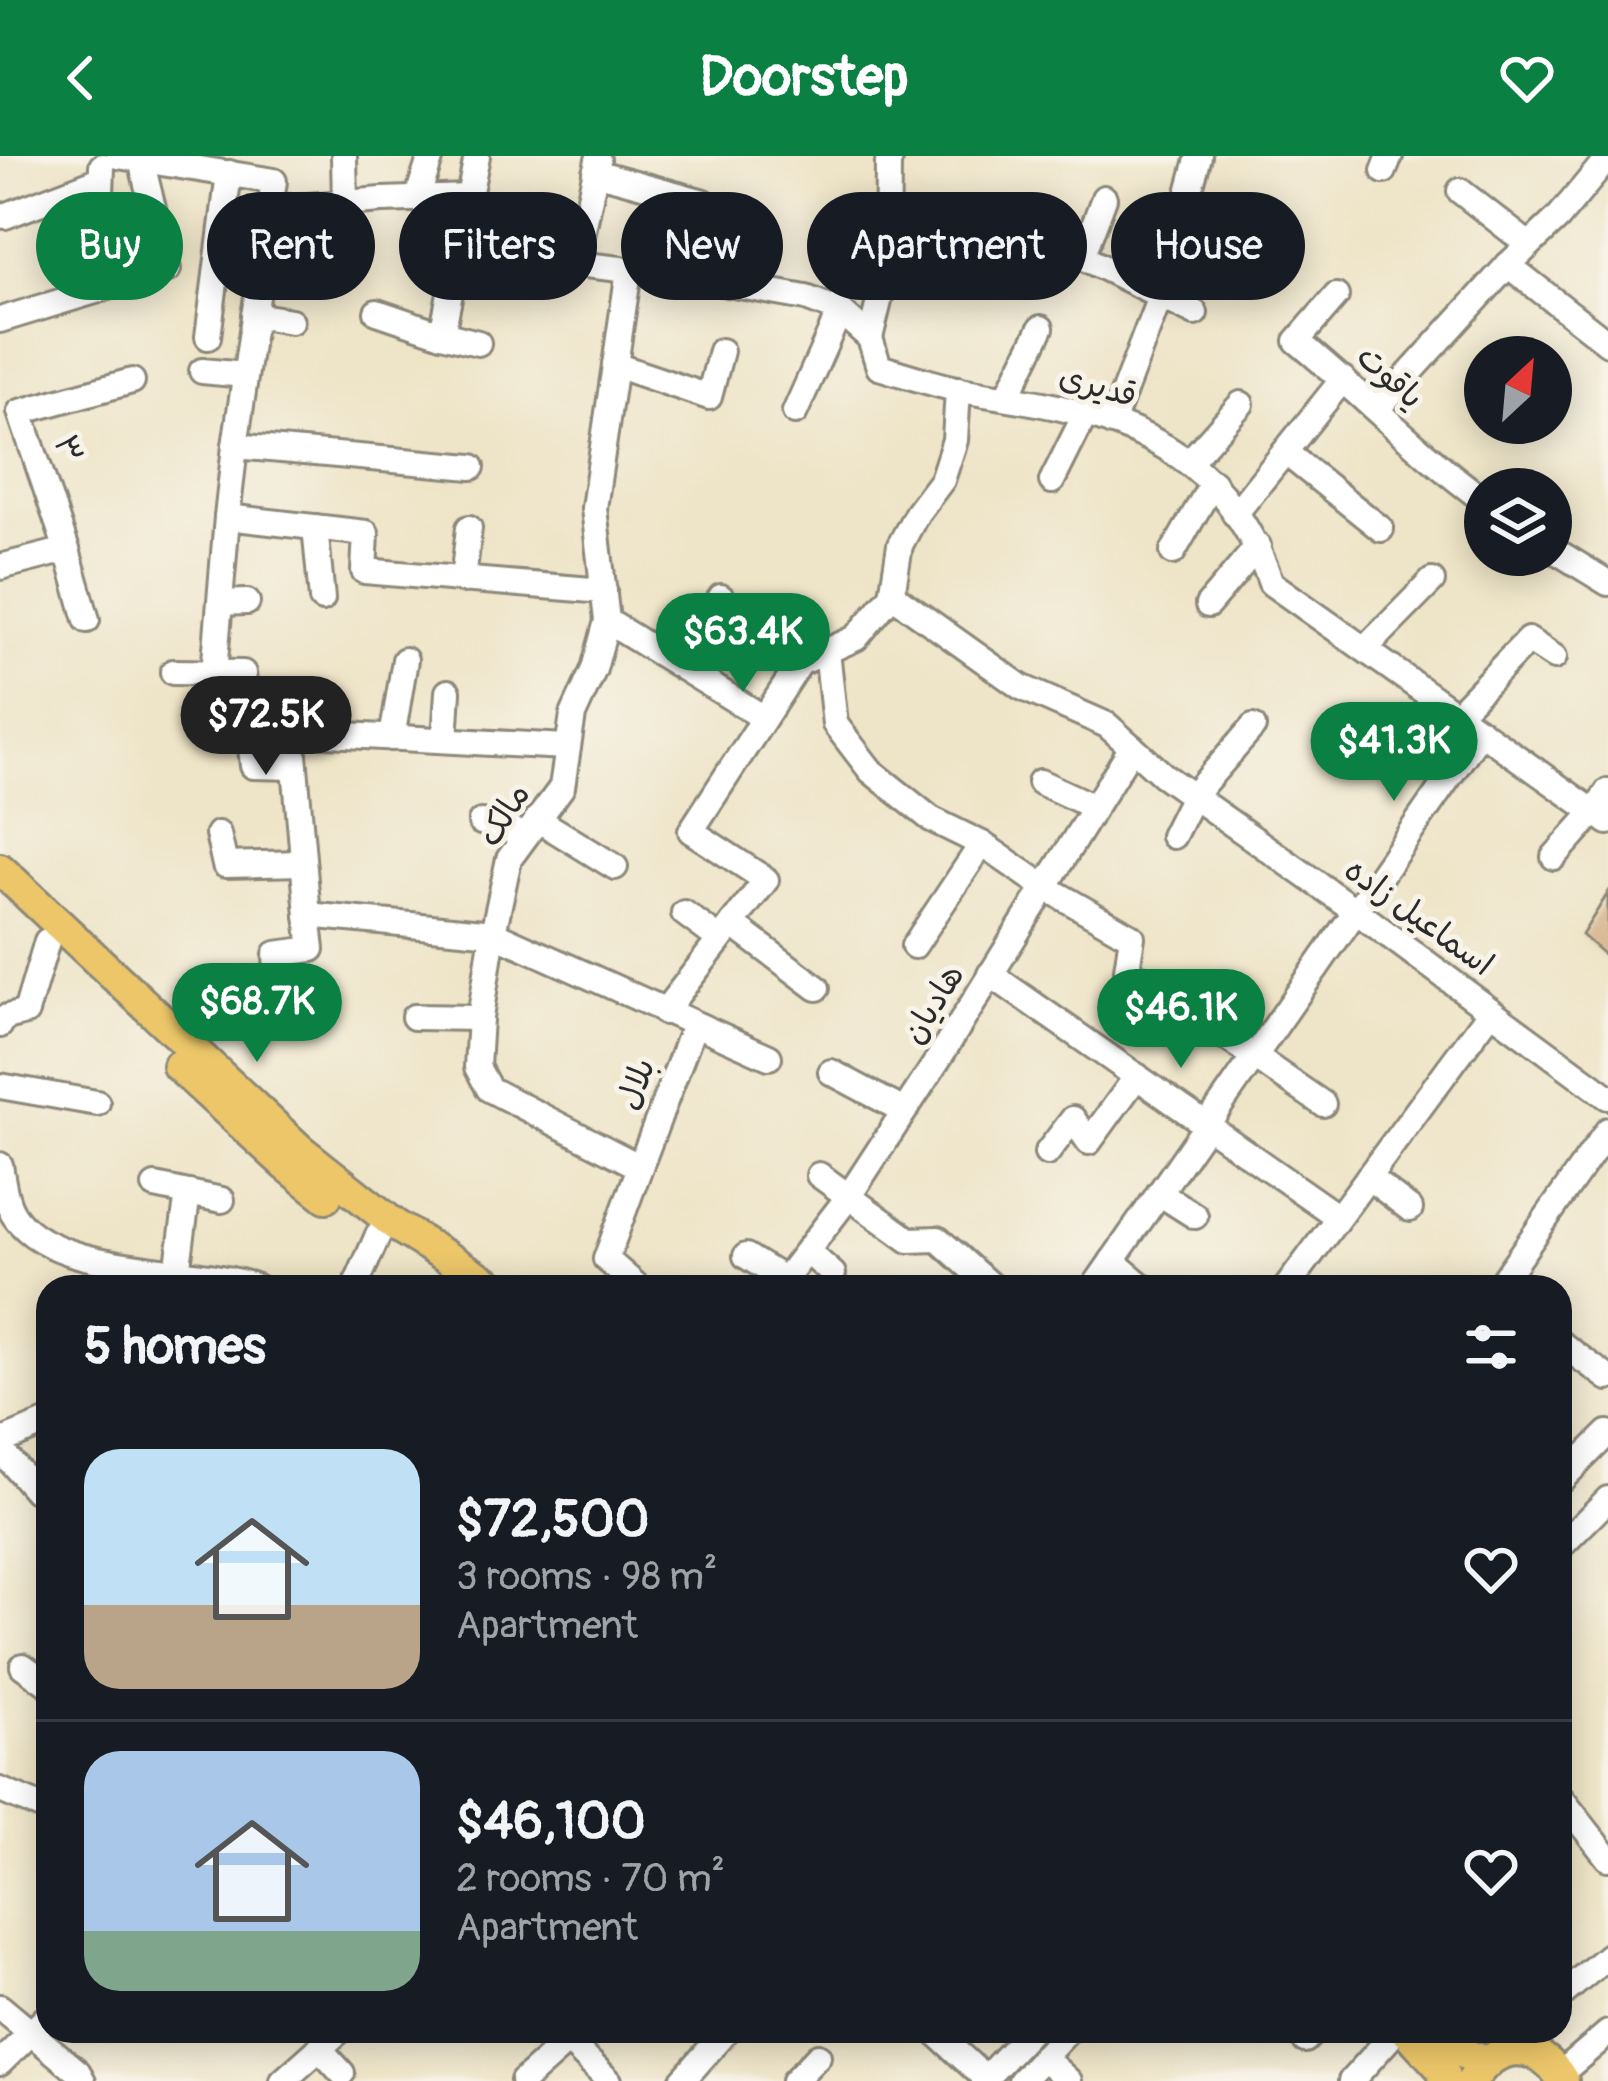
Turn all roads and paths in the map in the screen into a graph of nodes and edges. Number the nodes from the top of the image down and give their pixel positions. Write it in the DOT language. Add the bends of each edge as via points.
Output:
graph roads {
  1 [pos="344,156"];
  2 [pos="431,156"];
  3 [pos="476,156"];
  4 [pos="891,156"];
  5 [pos="1199,156"];
  6 [pos="129,158"];
  7 [pos="1608,158"];
  8 [pos="177,161"];
  9 [pos="597,164"];
  10 [pos="102,168"];
  11 [pos="229,173"];
  12 [pos="1460,191"];
  13 [pos="272,192"];
  14 [pos="345,192"];
  15 [pos="418,192"];
  16 [pos="470,192"];
  17 [pos="676,192"];
  18 [pos="889,192"];
  19 [pos="1189,192"];
  20 [pos="1104,198"];
  21 [pos="5,216"];
  22 [pos="1529,245"];
  23 [pos="1508,265"];
  24 [pos="1111,271"];
  25 [pos="783,294"];
  26 [pos="1336,296"];
  27 [pos="256,300"];
  28 [pos="449,300"];
  29 [pos="625,300"];
  30 [pos="879,300"];
  31 [pos="1158,300"];
  32 [pos="1171,300"];
  33 [pos="840,310"];
  34 [pos="377,313"];
  35 [pos="1195,313"];
  36 [pos="254,315"];
  37 [pos="0,320"];
  38 [pos="292,321"];
  39 [pos="1041,328"];
  40 [pos="442,334"];
  41 [pos="208,337"];
  42 [pos="870,338"];
  43 [pos="478,343"];
  44 [pos="1608,343"];
  45 [pos="721,351"];
  46 [pos="615,365"];
  47 [pos="202,371"];
  48 [pos="245,375"];
  49 [pos="1343,379"];
  50 [pos="132,381"];
  51 [pos="958,389"];
  52 [pos="1007,397"];
  53 [pos="1241,404"];
  54 [pos="1377,410"];
  55 [pos="795,412"];
  56 [pos="1085,415"];
  57 [pos="1112,423"];
  58 [pos="235,446"];
  59 [pos="1285,452"];
  60 [pos="1190,463"];
  61 [pos="472,467"];
  62 [pos="1052,481"];
  63 [pos="1213,482"];
  64 [pos="1464,486"];
  65 [pos="1235,514"];
  66 [pos="227,517"];
  67 [pos="315,527"];
  68 [pos="469,529"];
  69 [pos="1381,529"];
  70 [pos="1258,546"];
  71 [pos="67,550"];
  72 [pos="1173,552"];
  73 [pos="1572,561"];
  74 [pos="0,568"];
  75 [pos="463,580"];
  76 [pos="1432,580"];
  77 [pos="1608,583"];
  78 [pos="604,591"];
  79 [pos="892,595"];
  80 [pos="721,597"];
  81 [pos="322,599"];
  82 [pos="247,602"];
  83 [pos="220,603"];
  84 [pos="1208,605"];
  85 [pos="87,620"];
  86 [pos="607,621"];
  87 [pos="1365,649"];
  88 [pos="827,651"];
  89 [pos="1554,657"];
  90 [pos="405,660"];
  91 [pos="677,664"];
  92 [pos="172,672"];
  93 [pos="214,673"];
  94 [pos="448,692"];
  95 [pos="1457,714"];
  96 [pos="764,718"];
  97 [pos="1253,728"];
  98 [pos="1481,731"];
  99 [pos="392,738"];
  100 [pos="446,740"];
  101 [pos="566,747"];
  102 [pos="1132,748"];
  103 [pos="295,767"];
  104 [pos="1040,782"];
  105 [pos="1193,796"];
  106 [pos="1094,807"];
  107 [pos="1604,808"];
  108 [pos="481,823"];
  109 [pos="532,827"];
  110 [pos="218,834"];
  111 [pos="1173,836"];
  112 [pos="982,844"];
  113 [pos="1555,857"];
  114 [pos="303,863"];
  115 [pos="615,867"];
  116 [pos="0,869"];
  117 [pos="1043,886"];
  118 [pos="0,896"];
  119 [pos="1356,911"];
  120 [pos="684,913"];
  121 [pos="308,915"];
  122 [pos="494,932"];
  123 [pos="726,932"];
  124 [pos="47,941"];
  125 [pos="914,946"];
  126 [pos="990,974"];
  127 [pos="818,988"];
  128 [pos="278,997"];
  129 [pos="1491,1011"];
  130 [pos="664,1012"];
  131 [pos="413,1017"];
  132 [pos="480,1018"];
  133 [pos="1,1020"];
  134 [pos="694,1024"];
  135 [pos="1256,1056"];
  136 [pos="769,1057"];
  137 [pos="831,1072"];
  138 [pos="1137,1076"];
  139 [pos="0,1086"];
  140 [pos="1608,1097"];
  141 [pos="97,1103"];
  142 [pos="1323,1104"];
  143 [pos="904,1111"];
  144 [pos="1207,1125"];
  145 [pos="1608,1130"];
  146 [pos="1048,1153"];
  147 [pos="0,1165"];
  148 [pos="640,1167"];
  149 [pos="819,1175"];
  150 [pos="1368,1177"];
  151 [pos="155,1186"];
  152 [pos="1,1192"];
  153 [pos="188,1193"];
  154 [pos="1160,1193"];
  155 [pos="848,1196"];
  156 [pos="222,1200"];
  157 [pos="1411,1209"];
  158 [pos="1195,1216"];
  159 [pos="1338,1217"];
  160 [pos="378,1235"];
  161 [pos="807,1251"];
  162 [pos="746,1256"];
  163 [pos="1112,1262"];
  164 [pos="177,1272"];
  165 [pos="833,1274"];
  166 [pos="193,1275"];
  167 [pos="360,1275"];
  168 [pos="440,1275"];
  169 [pos="476,1275"];
  170 [pos="624,1275"];
  171 [pos="771,1275"];
  172 [pos="788,1275"];
  173 [pos="978,1275"];
  174 [pos="1103,1275"];
  175 [pos="1128,1275"];
  176 [pos="1296,1275"];
  177 [pos="1506,1275"];
  178 [pos="1572,1352"];
  179 [pos="1608,1378"];
  180 [pos="36,1428"];
  181 [pos="1608,1432"];
  182 [pos="0,1445"];
  183 [pos="1572,1469"];
  184 [pos="35,1490"];
  185 [pos="1603,1515"];
  186 [pos="1572,1538"];
  187 [pos="22,1666"];
  188 [pos="36,1676"];
  189 [pos="0,1790"];
  190 [pos="36,1805"];
  191 [pos="1572,1812"];
  192 [pos="1608,1858"];
  193 [pos="1608,1957"];
  194 [pos="1572,1985"];
  195 [pos="0,2007"];
  196 [pos="36,2023"];
  197 [pos="36,2029"];
  198 [pos="1608,2033"];
  199 [pos="55,2043"];
  200 [pos="324,2043"];
  201 [pos="333,2043"];
  202 [pos="557,2043"];
  203 [pos="570,2043"];
  204 [pos="716,2043"];
  205 [pos="946,2043"];
  206 [pos="1019,2043"];
  207 [pos="1056,2043"];
  208 [pos="1385,2043"];
  209 [pos="1418,2043"];
  210 [pos="1449,2043"];
  211 [pos="818,2056"];
  212 [pos="1499,2056"];
  213 [pos="1043,2057"];
  214 [pos="0,2063"];
  215 [pos="342,2073"];
  216 [pos="1561,2078"];
  217 [pos="984,2080"];
  218 [pos="83,2081"];
  219 [pos="283,2081"];
  220 [pos="523,2081"];
  221 [pos="609,2081"];
  222 [pos="682,2081"];
  223 [pos="794,2081"];
  224 [pos="1021,2081"];
  225 [pos="1069,2081"];
  226 [pos="1351,2081"];
  227 [pos="1444,2081"];
  1 -- 14 [label="street"];
  2 -- 15 [label="street"];
  3 -- 16 [label="street"];
  4 -- 18 [label="street"];
  5 -- 19 [label="street"];
  6 -- 8 [label="street"];
  6 -- 37 [label="street" via="168,269"];
  7 -- 22 [label="street"];
  8 -- 11 [label="street"];
  9 -- 17 [label="street"];
  10 -- 21 [label="street"];
  11 -- 13 [label="street" via="274,181"];
  11 -- 41 [label="street"];
  12 -- 22 [label="street"];
  20 -- 24 [label="street" via="1082,257"];
  22 -- 23 [label="street"];
  23 -- 44 [label="street"];
  23 -- 54 [label="street"];
  25 -- 33 [label="street, قدیری"];
  26 -- 49 [label="street, یاقوت" via="1297,341"];
  27 -- 36 [label="street"];
  28 -- 40 [label="street"];
  29 -- 46 [label="street, مالک"];
  30 -- 42 [label="street"];
  31 -- 57 [label="street"];
  32 -- 35 [label="street"];
  33 -- 42 [label="street, قدیری"];
  33 -- 55 [label="street"];
  34 -- 40 [label="street"];
  36 -- 38 [label="street"];
  36 -- 48 [label="street"];
  39 -- 52 [label="street"];
  40 -- 43 [label="street"];
  42 -- 51 [label="street, قدیری" via="879,367"];
  45 -- 46 [label="street" via="709,398"];
  46 -- 78 [label="street, مالک" via="594,508"];
  47 -- 48 [label="street"];
  48 -- 58 [label="street"];
  49 -- 54 [label="street, یاقوت"];
  49 -- 59 [label="street"];
  50 -- 71 [label="street, ۳" via="20,412"];
  51 -- 52 [label="street, قدیری"];
  51 -- 79 [label="street" via="955,440 942,480 900,544"];
  52 -- 56 [label="street, قدیری"];
  53 -- 60 [label="street"];
  54 -- 64 [label="street, یاقوت"];
  56 -- 57 [label="street, قدیری"];
  56 -- 62 [label="street"];
  57 -- 60 [label="street, قدیری"];
  58 -- 61 [label="street"];
  58 -- 66 [label="street"];
  59 -- 65 [label="street"];
  59 -- 69 [label="street"];
  60 -- 63 [label="street, قدیری"];
  63 -- 65 [label="street, قدیری"];
  63 -- 72 [label="street"];
  65 -- 70 [label="street, قدیری"];
  66 -- 67 [label="street"];
  66 -- 83 [label="street"];
  67 -- 75 [label="street" via="366,533 364,571"];
  67 -- 81 [label="street"];
  68 -- 75 [label="street"];
  70 -- 84 [label="street"];
  70 -- 87 [label="street, قدیری" via="1271,584"];
  71 -- 74 [label="street"];
  71 -- 85 [label="street"];
  73 -- 77 [label="street"];
  75 -- 78 [label="street"];
  76 -- 87 [label="street"];
  78 -- 86 [label="street, مالک"];
  79 -- 88 [label="street" via="856,638"];
  79 -- 102 [label="street, اسماعیل زاده" via="1021,687 1107,725"];
  80 -- 91 [label="street"];
  82 -- 83 [label="street"];
  83 -- 93 [label="street"];
  86 -- 91 [label="street"];
  86 -- 101 [label="street, مالک"];
  87 -- 95 [label="street, قدیری"];
  88 -- 96 [label="street" via="800,663"];
  88 -- 112 [label="street" via="835,724 871,771 932,819"];
  89 -- 95 [label="street" via="1528,640"];
  90 -- 99 [label="street"];
  91 -- 96 [label="street"];
  92 -- 93 [label="street"];
  93 -- 103 [label="street" via="243,673 253,766"];
  94 -- 100 [label="street"];
  95 -- 98 [label="street, قدیری"];
  96 -- 123 [label="street" via="691,831 766,880"];
  97 -- 105 [label="street"];
  98 -- 107 [label="street, قدیری"];
  98 -- 119 [label="street"];
  99 -- 100 [label="street"];
  99 -- 103 [label="street" via="292,732"];
  100 -- 101 [label="street"];
  101 -- 109 [label="street, مالک" via="562,787"];
  102 -- 105 [label="street, اسماعیل زاده"];
  102 -- 106 [label="street, هادیان"];
  103 -- 114 [label="street"];
  104 -- 106 [label="street"];
  105 -- 111 [label="street"];
  105 -- 119 [label="street, اسماعیل زاده"];
  106 -- 117 [label="street, هادیان"];
  107 -- 113 [label="street"];
  108 -- 109 [label="street"];
  109 -- 115 [label="street"];
  109 -- 122 [label="street, مالک" via="509,859"];
  110 -- 114 [label="street" via="226,865"];
  112 -- 117 [label="street"];
  112 -- 125 [label="street"];
  114 -- 121 [label="street"];
  116 -- 169 [label="main road" via="298,1148 395,1225"];
  117 -- 126 [label="street, هادیان"];
  117 -- 135 [label="street" via="1132,937 1127,968"];
  118 -- 124 [label="main road"];
  119 -- 129 [label="street, اسماعیل زاده"];
  119 -- 135 [label="street"];
  120 -- 123 [label="street"];
  121 -- 122 [label="street"];
  121 -- 128 [label="street" via="312,949 276,954"];
  122 -- 130 [label="street"];
  122 -- 132 [label="street, مالک"];
  123 -- 127 [label="street"];
  123 -- 130 [label="street"];
  124 -- 133 [label="street" via="26,1012"];
  124 -- 160 [label="main road" via="286,1165"];
  126 -- 138 [label="street"];
  126 -- 143 [label="street, هادیان"];
  129 -- 140 [label="street, اسماعیل زاده"];
  129 -- 150 [label="street"];
  130 -- 134 [label="street"];
  131 -- 132 [label="street"];
  132 -- 148 [label="street, مالک" via="477,1067 489,1089"];
  134 -- 136 [label="street"];
  134 -- 148 [label="street, بلال"];
  135 -- 142 [label="street"];
  135 -- 144 [label="street"];
  137 -- 143 [label="street"];
  138 -- 144 [label="street"];
  138 -- 146 [label="street" via="1089,1142 1072,1119"];
  139 -- 141 [label="street"];
  143 -- 155 [label="street, هادیان"];
  144 -- 154 [label="street"];
  144 -- 159 [label="street"];
  145 -- 177 [label="street"];
  147 -- 152 [label="street"];
  148 -- 170 [label="street" via="606,1259"];
  149 -- 155 [label="street"];
  150 -- 157 [label="street"];
  150 -- 159 [label="street"];
  151 -- 153 [label="street"];
  152 -- 164 [label="street" via="16,1219 43,1241 93,1260"];
  153 -- 156 [label="street"];
  153 -- 164 [label="street"];
  154 -- 158 [label="street"];
  154 -- 163 [label="street"];
  155 -- 161 [label="street, هادیان"];
  155 -- 173 [label="street" via="909,1240 938,1240"];
  159 -- 176 [label="street"];
  160 -- 167 [label="street"];
  160 -- 168 [label="main road"];
  161 -- 165 [label="street"];
  161 -- 172 [label="street, هادیان"];
  162 -- 171 [label="street"];
  163 -- 174 [label="street"];
  163 -- 175 [label="street"];
  164 -- 166 [label="street"];
  178 -- 179 [label="street"];
  180 -- 182 [label="street"];
  181 -- 183 [label="street"];
  182 -- 184 [label="street"];
  185 -- 186 [label="street"];
  187 -- 188 [label="street"];
  189 -- 190 [label="street"];
  191 -- 192 [label="street"];
  193 -- 194 [label="street"];
  195 -- 196 [label="street"];
  197 -- 214 [label="street"];
  198 -- 216 [label="street"];
  199 -- 218 [label="street"];
  200 -- 219 [label="street"];
  201 -- 215 [label="street"];
  202 -- 220 [label="street"];
  203 -- 221 [label="street"];
  204 -- 222 [label="street"];
  205 -- 217 [label="street"];
  206 -- 217 [label="street"];
  207 -- 213 [label="street"];
  208 -- 226 [label="street"];
  209 -- 227 [label="main road"];
  210 -- 212 [label="main road"];
  211 -- 223 [label="street"];
  212 -- 216 [label="main road" via="1537,2053"];
  213 -- 224 [label="street"];
  213 -- 225 [label="street"];
}
